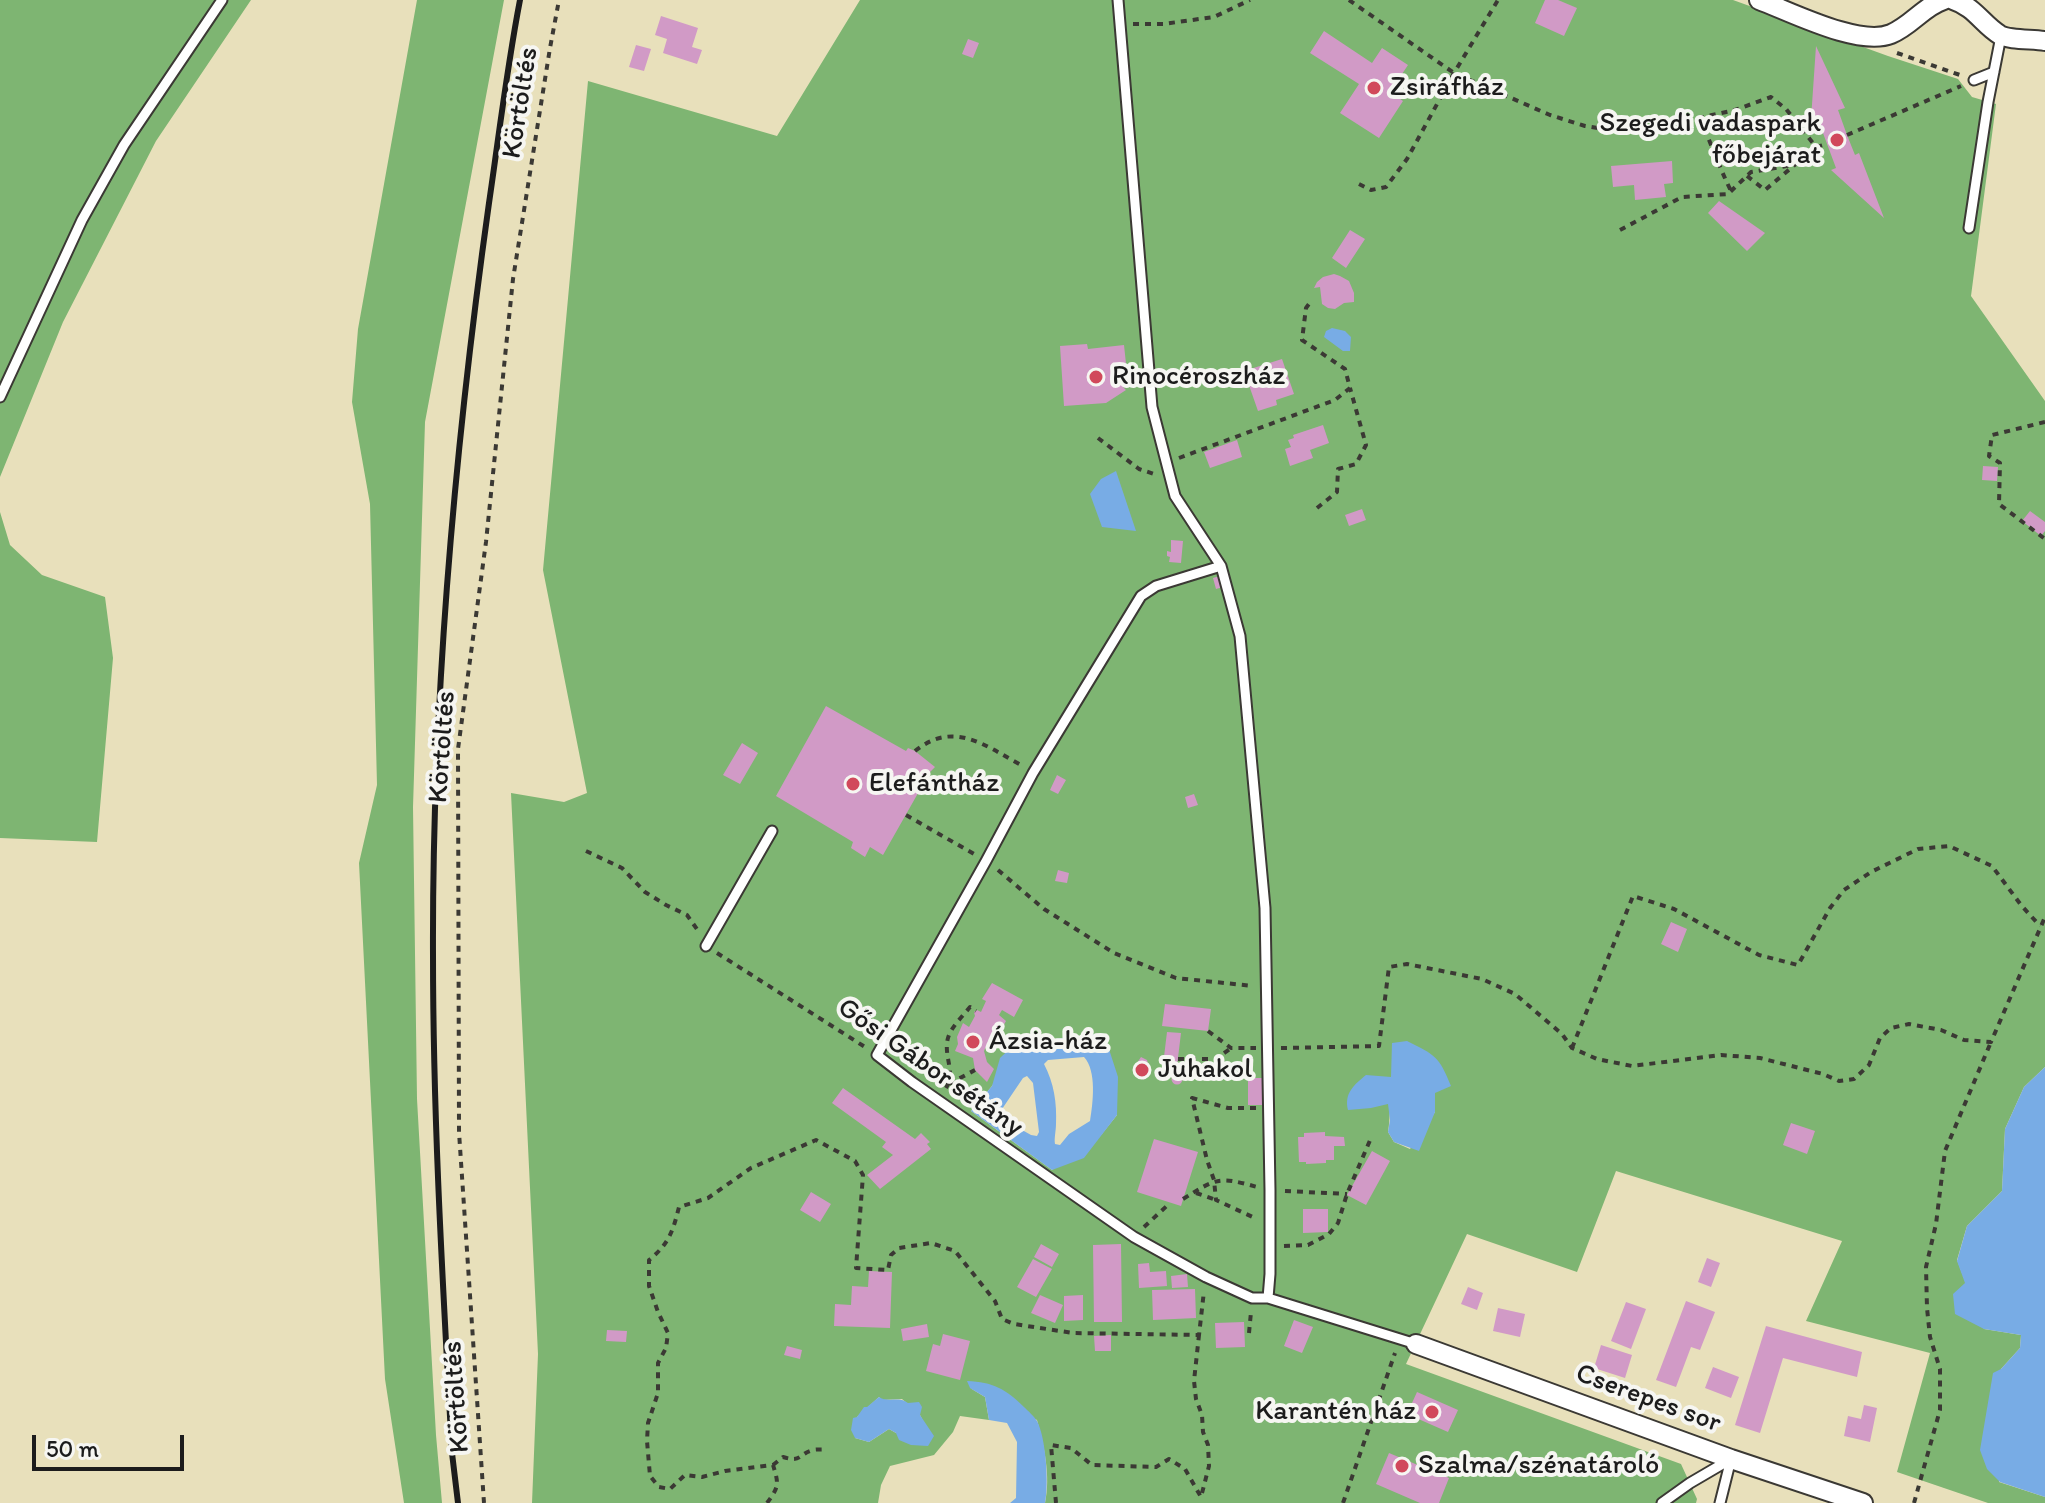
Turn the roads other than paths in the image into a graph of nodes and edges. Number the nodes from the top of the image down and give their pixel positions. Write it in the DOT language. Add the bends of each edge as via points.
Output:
graph roads {
  1 [pos="222,0"];
  2 [pos="1118,0"];
  3 [pos="1759,0"];
  4 [pos="1944,0"];
  5 [pos="1953,0"];
  6 [pos="2001,36"];
  7 [pos="2045,41"];
  8 [pos="1994,72"];
  9 [pos="1974,80"];
  10 [pos="1969,228"];
  11 [pos="0,397"];
  12 [pos="1221,566"];
  13 [pos="772,831"];
  14 [pos="706,946"];
  15 [pos="1268,1298"];
  16 [pos="1408,1342"];
  17 [pos="1731,1459"];
  18 [pos="1662,1503"];
  19 [pos="1720,1503"];
  20 [pos="1863,1503"];
  1 -- 11 [label="lane" via="124,145 82,220"];
  2 -- 12 [label="lane" via="1152,407 1175,496"];
  3 -- 4 [label="street" via="1866,38 1899,31"];
  5 -- 6 [label="street"];
  6 -- 7 [label="street"];
  6 -- 8 [label="lane"];
  8 -- 9 [label="lane"];
  8 -- 10 [label="lane"];
  12 -- 15 [label="lane" via="1240,636 1265,908"];
  12 -- 15 [label="lane, Gősi Gábor sétány" via="1156,586 1141,596 1033,773 877,1055 1134,1237 1252,1298"];
  13 -- 14 [label="lane"];
  15 -- 16 [label="lane, Gősi Gábor sétány"];
  16 -- 17 [label="street, Cserepes sor"];
  17 -- 18 [label="lane"];
  17 -- 19 [label="lane"];
  17 -- 20 [label="street, Cserepes sor"];
}
